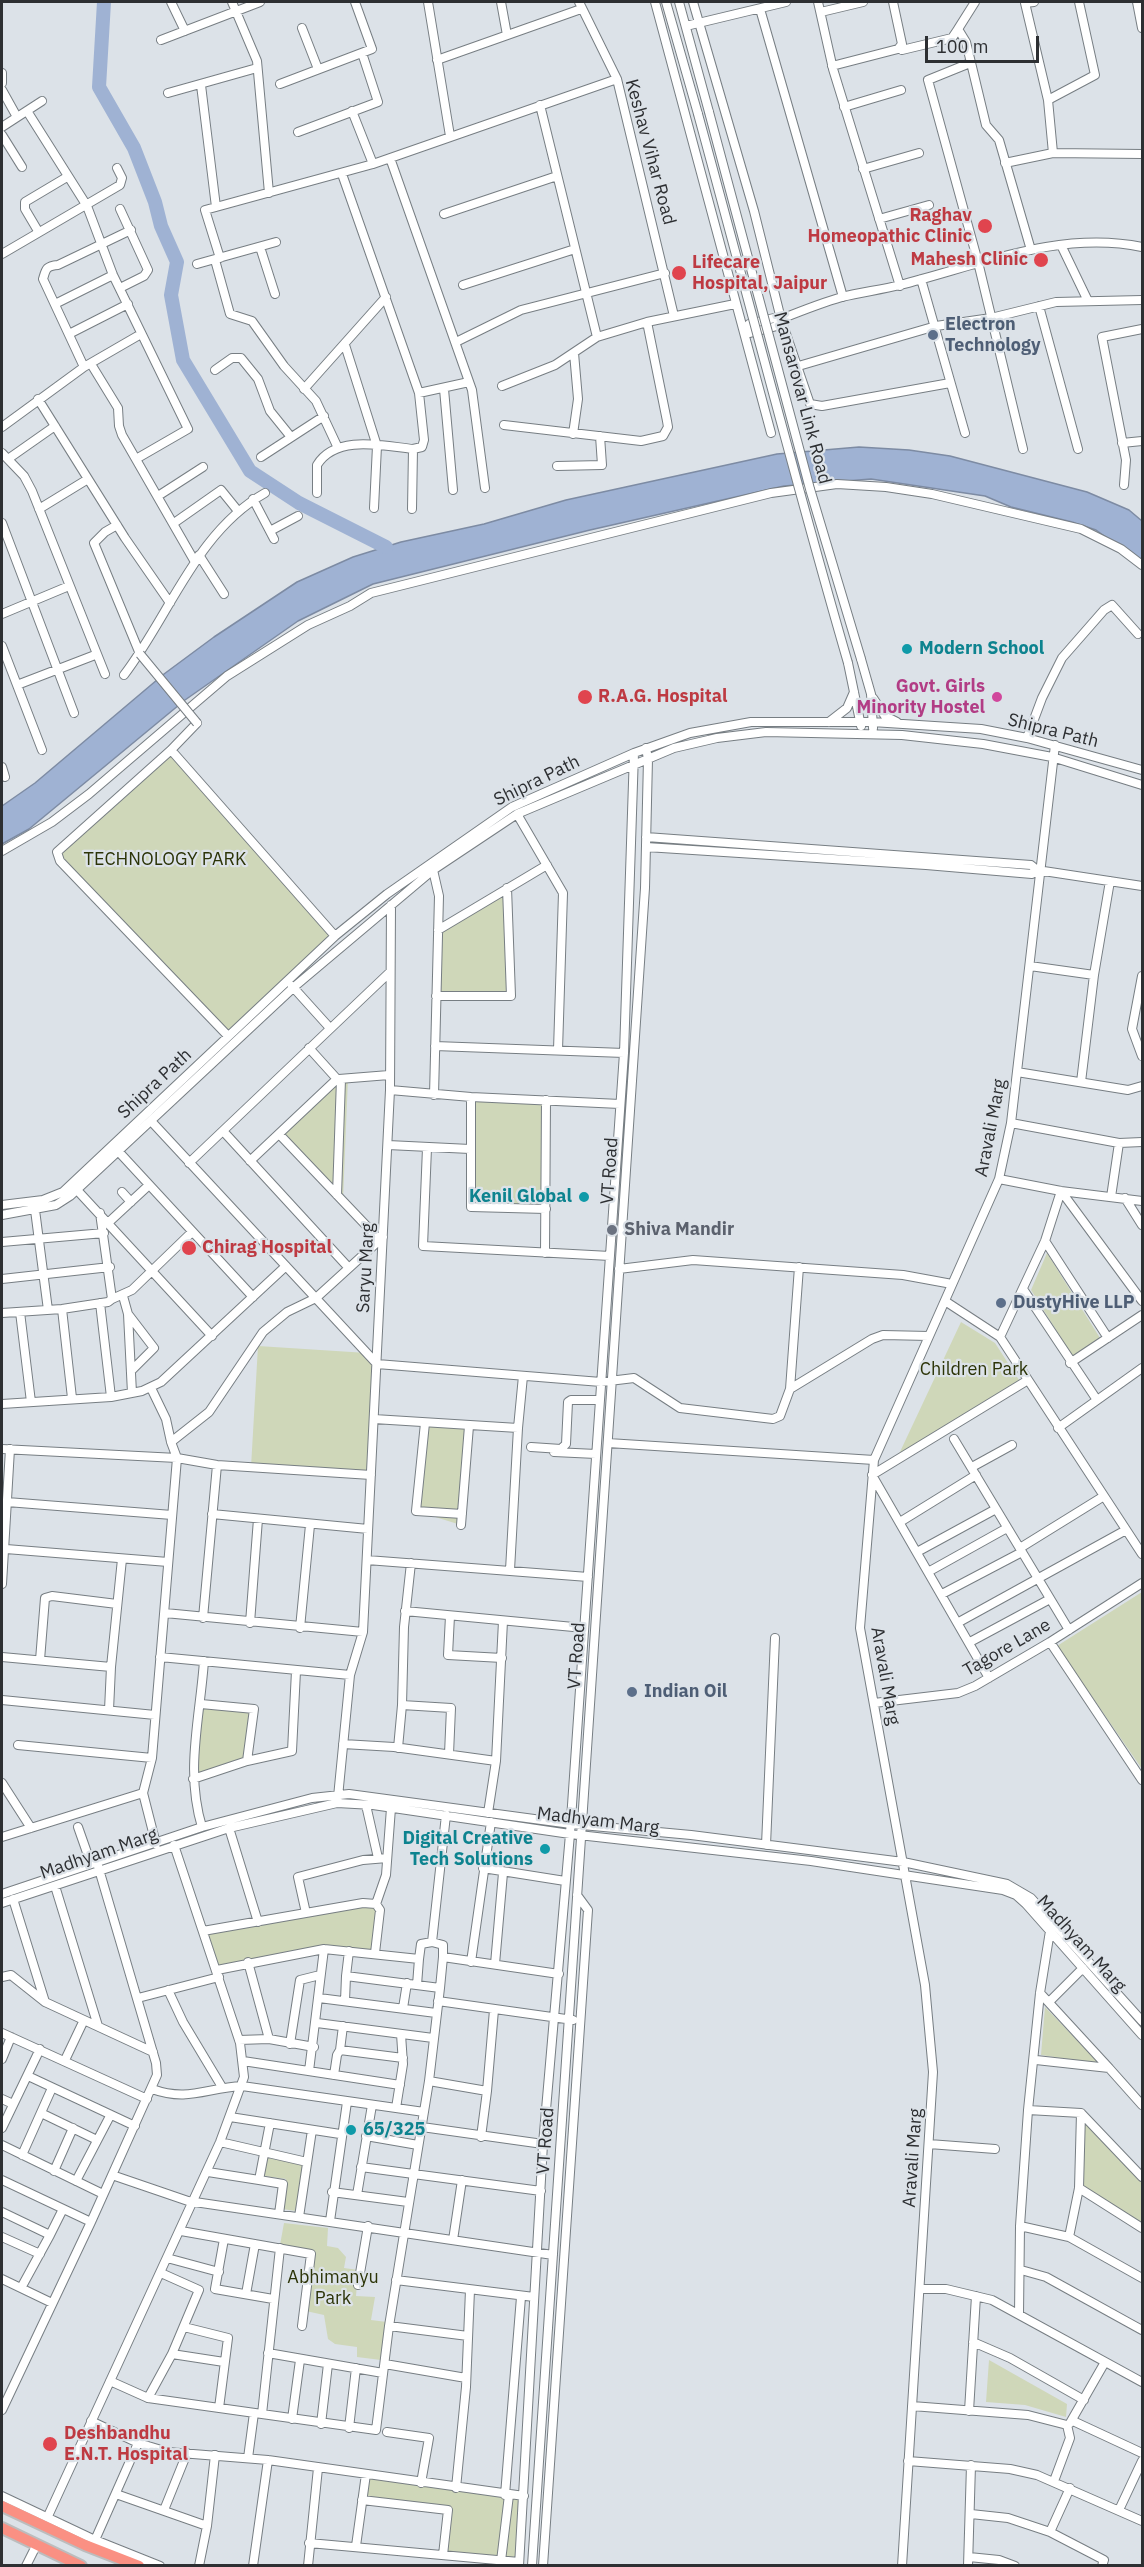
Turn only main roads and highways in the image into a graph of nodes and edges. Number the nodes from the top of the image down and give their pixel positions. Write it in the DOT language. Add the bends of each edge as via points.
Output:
graph roads {
  1 [pos="2,2506"];
  2 [pos="2,2528"];
  3 [pos="81,2565"];
  4 [pos="139,2565"];
  1 -- 4 [label="highway"];
  2 -- 3 [label="highway"];
}
